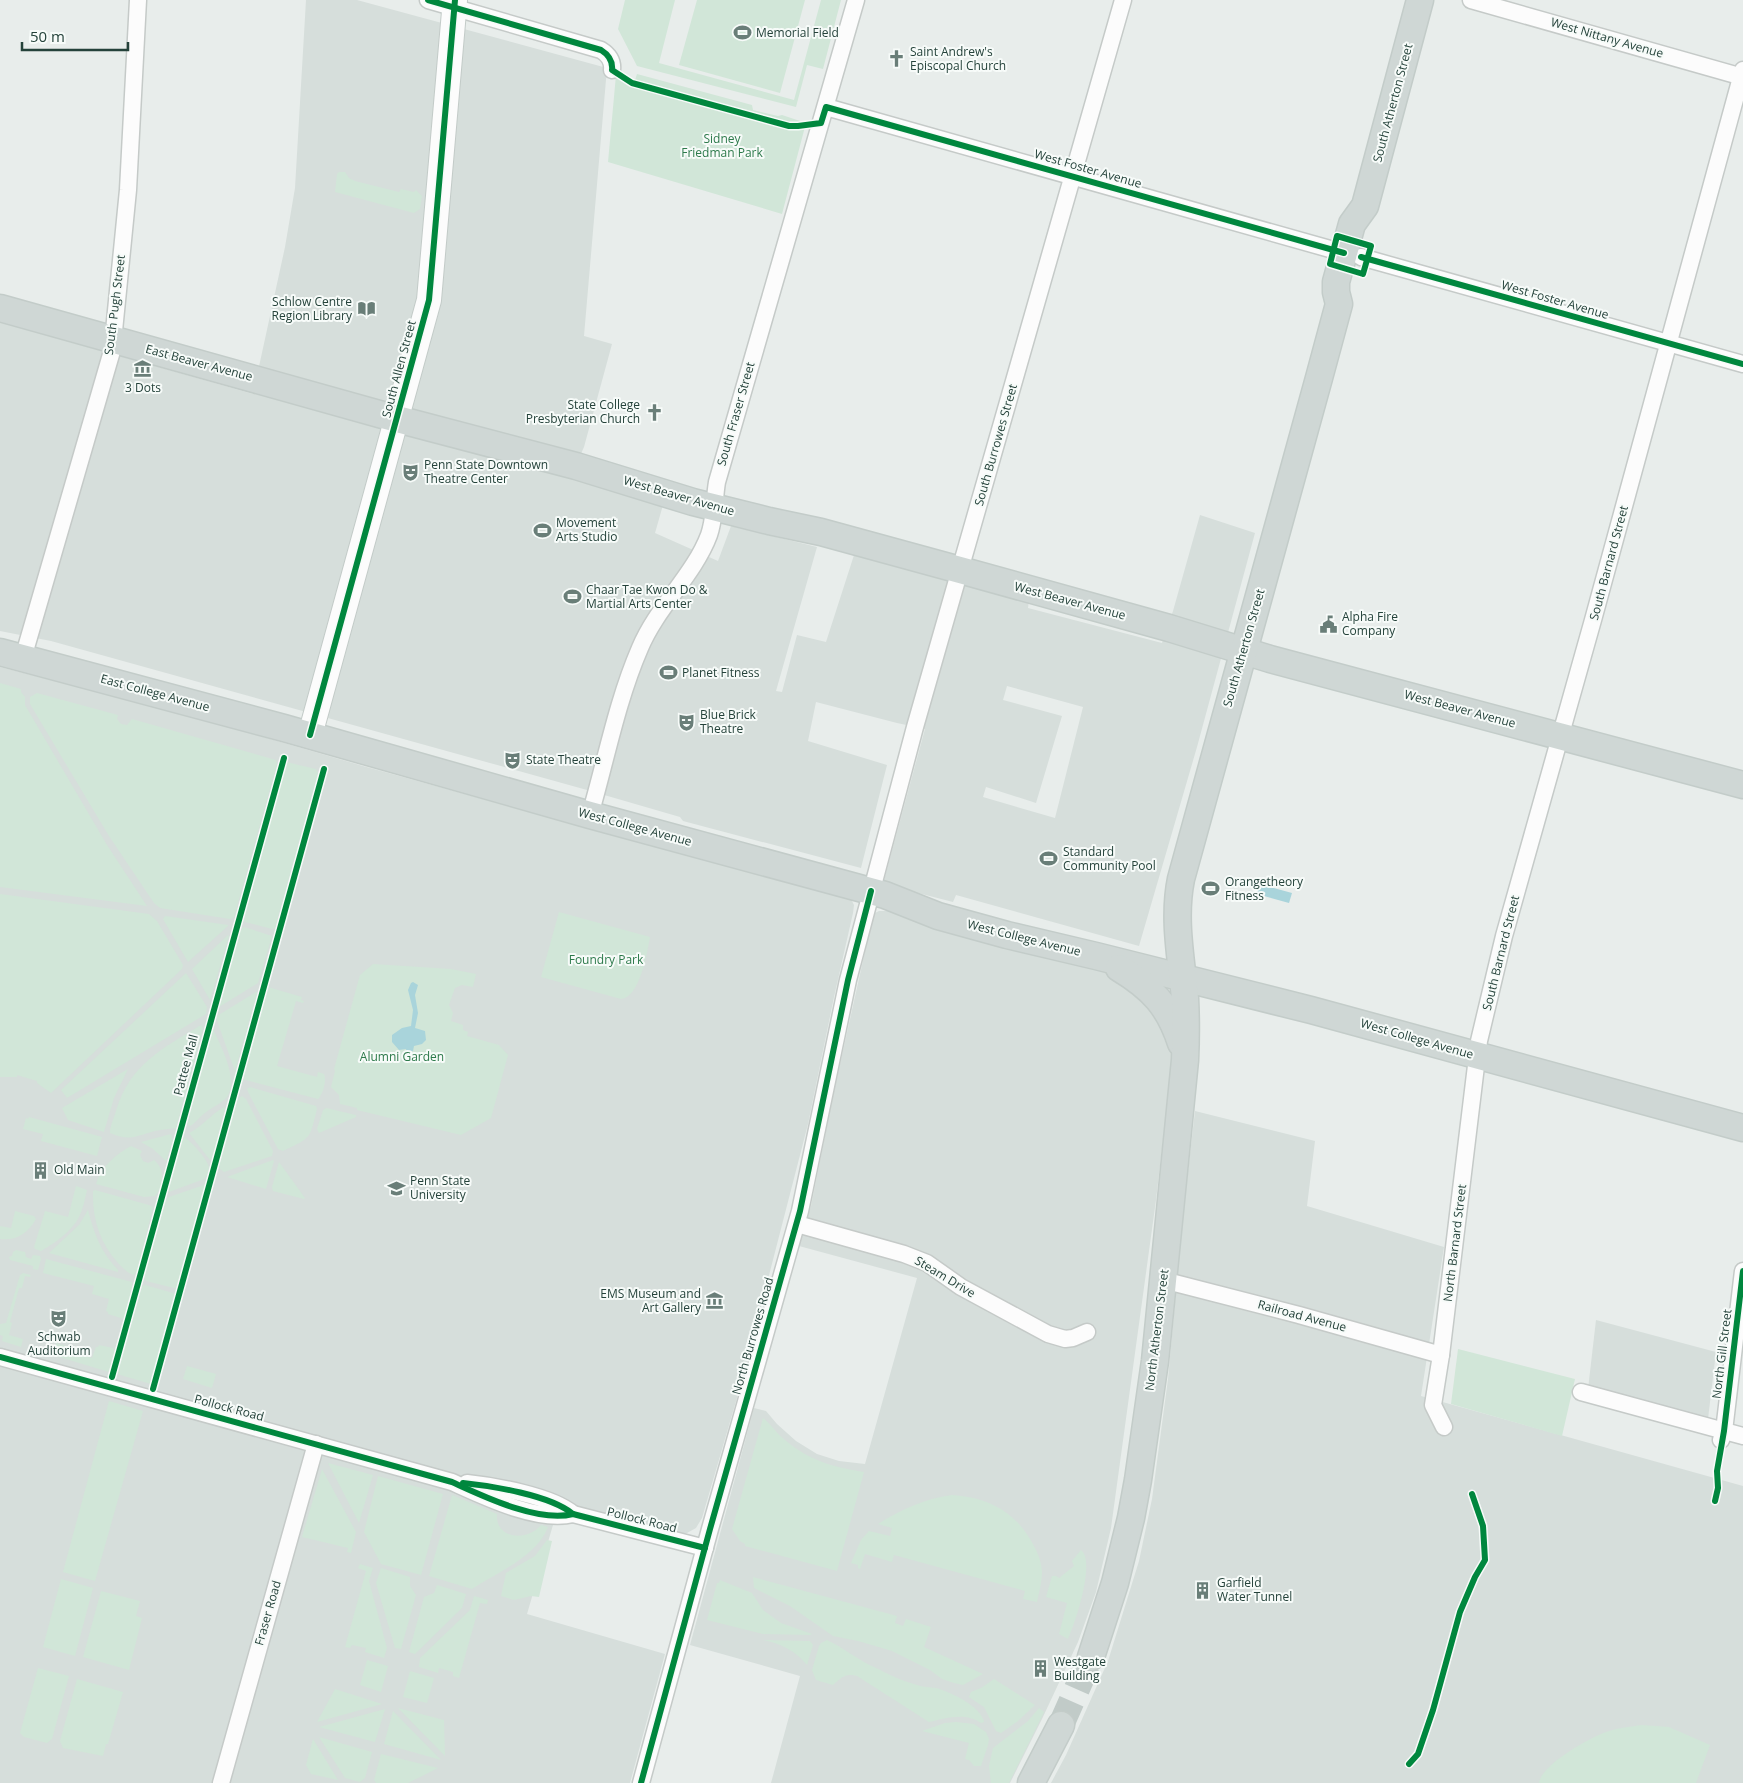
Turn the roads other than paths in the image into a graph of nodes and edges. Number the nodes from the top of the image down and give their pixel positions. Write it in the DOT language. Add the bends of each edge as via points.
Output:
graph roads {
  1 [pos="138,0"];
  2 [pos="428,0"];
  3 [pos="856,0"];
  4 [pos="1123,0"];
  5 [pos="1420,0"];
  6 [pos="1470,0"];
  7 [pos="454,3"];
  8 [pos="612,70"];
  9 [pos="1742,74"];
  10 [pos="826,108"];
  11 [pos="1072,177"];
  12 [pos="1353,255"];
  13 [pos="0,308"];
  14 [pos="113,340"];
  15 [pos="1669,343"];
  16 [pos="1743,364"];
  17 [pos="397,419"];
  18 [pos="714,506"];
  19 [pos="960,570"];
  20 [pos="1244,651"];
  21 [pos="12,655"];
  22 [pos="310,735"];
  23 [pos="1561,736"];
  24 [pos="1743,785"];
  25 [pos="590,815"];
  26 [pos="871,891"];
  27 [pos="1096,956"];
  28 [pos="1183,987"];
  29 [pos="1476,1056"];
  30 [pos="1185,1060"];
  31 [pos="1743,1128"];
  32 [pos="796,1224"];
  33 [pos="1743,1271"];
  34 [pos="1163,1280"];
  35 [pos="1087,1332"];
  36 [pos="1441,1355"];
  37 [pos="0,1357"];
  38 [pos="1581,1392"];
  39 [pos="1444,1428"];
  40 [pos="1722,1435"];
  41 [pos="1743,1436"];
  42 [pos="316,1444"];
  43 [pos="705,1548"];
  44 [pos="1091,1657"];
  45 [pos="1061,1725"];
  46 [pos="221,1783"];
  47 [pos="641,1783"];
  48 [pos="1031,1783"];
  1 -- 14 [label="street, South Pugh Street" via="128,190"];
  2 -- 7 [label="street"];
  3 -- 10 [label="street, South Fraser Street"];
  4 -- 11 [label="street, South Burrowes Street"];
  5 -- 12 [label="main road, South Atherton Street" via="1365,206 1352,224"];
  6 -- 9 [label="street, West Nittany Avenue"];
  7 -- 8 [label="street" via="601,50 610,58"];
  7 -- 17 [label="street, South Allen Street" via="430,293"];
  9 -- 15 [label="street, South Barnard Street"];
  10 -- 11 [label="street, West Foster Avenue"];
  10 -- 18 [label="street, South Fraser Street" via="717,482"];
  11 -- 12 [label="street, West Foster Avenue"];
  11 -- 19 [label="street, South Burrowes Street"];
  12 -- 15 [label="street, West Foster Avenue"];
  12 -- 20 [label="main road, South Atherton Street" via="1336,282 1339,304"];
  13 -- 14 [label="main road, East Beaver Avenue"];
  14 -- 17 [label="main road, East Beaver Avenue"];
  14 -- 21 [label="street, South Pugh Street" via="76,479"];
  15 -- 16 [label="street, West Foster Avenue"];
  15 -- 23 [label="street, South Barnard Street"];
  17 -- 18 [label="main road, West Beaver Avenue"];
  17 -- 22 [label="street, South Allen Street"];
  18 -- 19 [label="main road, West Beaver Avenue"];
  18 -- 25 [label="street, South Fraser Street" via="707,540 654,620 638,653"];
  19 -- 20 [label="main road, West Beaver Avenue"];
  19 -- 26 [label="street, South Burrowes Street"];
  20 -- 23 [label="main road, West Beaver Avenue"];
  20 -- 28 [label="main road, South Atherton Street" via="1178,893"];
  21 -- 22 [label="main road, East College Avenue"];
  22 -- 25 [label="main road, West College Avenue"];
  23 -- 24 [label="main road, West Beaver Avenue"];
  23 -- 29 [label="street, South Barnard Street" via="1504,936"];
  25 -- 26 [label="main road, West College Avenue"];
  26 -- 27 [label="main road, West College Avenue" via="946,918"];
  26 -- 32 [label="street, North Burrowes Road" via="848,980"];
  27 -- 28 [label="main road, West College Avenue"];
  27 -- 30 [label="main road" via="1130,974 1159,999 1178,1033"];
  28 -- 29 [label="main road, West College Avenue" via="1311,1010"];
  28 -- 30 [label="main road, North Atherton Street"];
  29 -- 31 [label="main road, West College Avenue"];
  29 -- 36 [label="street, North Barnard Street"];
  30 -- 34 [label="main road, North Atherton Street"];
  32 -- 35 [label="street, Steam Drive" via="927,1263 961,1287 1056,1338 1073,1338"];
  32 -- 43 [label="street, North Burrowes Road"];
  33 -- 40 [label="street, North Gill Street"];
  34 -- 36 [label="street, Railroad Avenue" via="1299,1314"];
  34 -- 44 [label="main road, North Atherton Street" via="1155,1361 1131,1518 1108,1609"];
  36 -- 39 [label="street, North Barnard Street" via="1433,1405"];
  37 -- 42 [label="street, Pollock Road"];
  38 -- 40 [label="street"];
  40 -- 41 [label="street"];
  42 -- 43 [label="street, Pollock Road" via="452,1482 488,1485 528,1495 561,1506 572,1514"];
  42 -- 46 [label="street, Fraser Road"];
  43 -- 47 [label="street, North Burrowes Road"];
  45 -- 48 [label="main road"];
}
